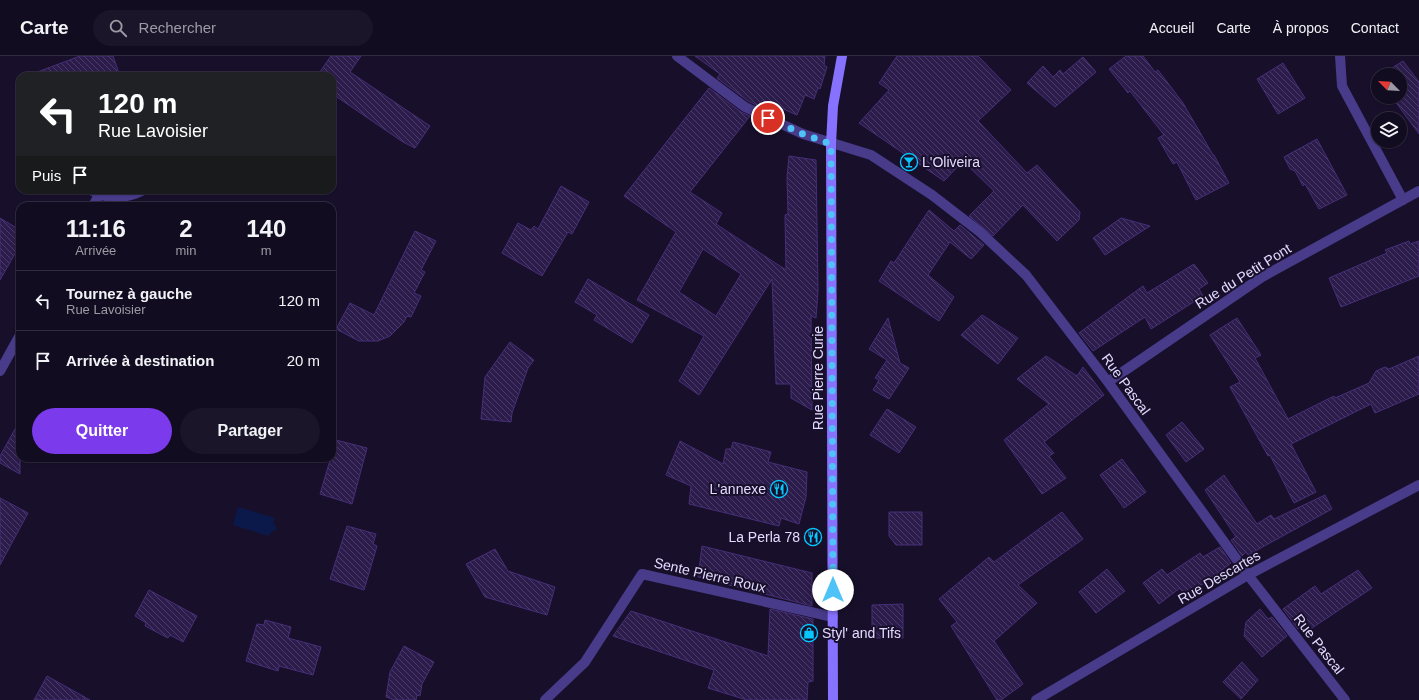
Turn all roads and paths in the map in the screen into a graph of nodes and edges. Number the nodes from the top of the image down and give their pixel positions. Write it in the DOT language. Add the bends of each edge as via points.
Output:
graph roads {
  1 [pos="677,56"];
  2 [pos="842,56"];
  3 [pos="1340,56"];
  4 [pos="831,144"];
  5 [pos="1419,191"];
  6 [pos="101,194"];
  7 [pos="135,194"];
  8 [pos="1403,200"];
  9 [pos="16,342"];
  10 [pos="0,371"];
  11 [pos="1108,382"];
  12 [pos="1419,485"];
  13 [pos="1248,575"];
  14 [pos="833,617"];
  15 [pos="545,700"];
  16 [pos="833,700"];
  17 [pos="1036,700"];
  18 [pos="1345,700"];
  1 -- 4 [label="street, Rue Pascal" via="745,107"];
  2 -- 4 [label="street, Rue Pierre Curie" via="833,106"];
  3 -- 8 [label="street" via="1342,86"];
  4 -- 11 [label="street, Rue Pascal" via="871,155 932,195 980,232 1026,275"];
  4 -- 14 [label="street, Rue Pierre Curie"];
  5 -- 8 [label="street, Rue du Petit Pont"];
  6 -- 7 [label="street" via="114,198"];
  8 -- 11 [label="street, Rue du Petit Pont" via="1262,277"];
  9 -- 10 [label="street"];
  11 -- 13 [label="street, Rue Pascal"];
  12 -- 13 [label="street, Rue Descartes"];
  13 -- 17 [label="street, Rue Descartes"];
  13 -- 18 [label="street, Rue Pascal"];
  14 -- 15 [label="street, Sente Pierre Roux" via="642,574 585,662"];
  14 -- 16 [label="street, Rue Pierre Curie"];
}
